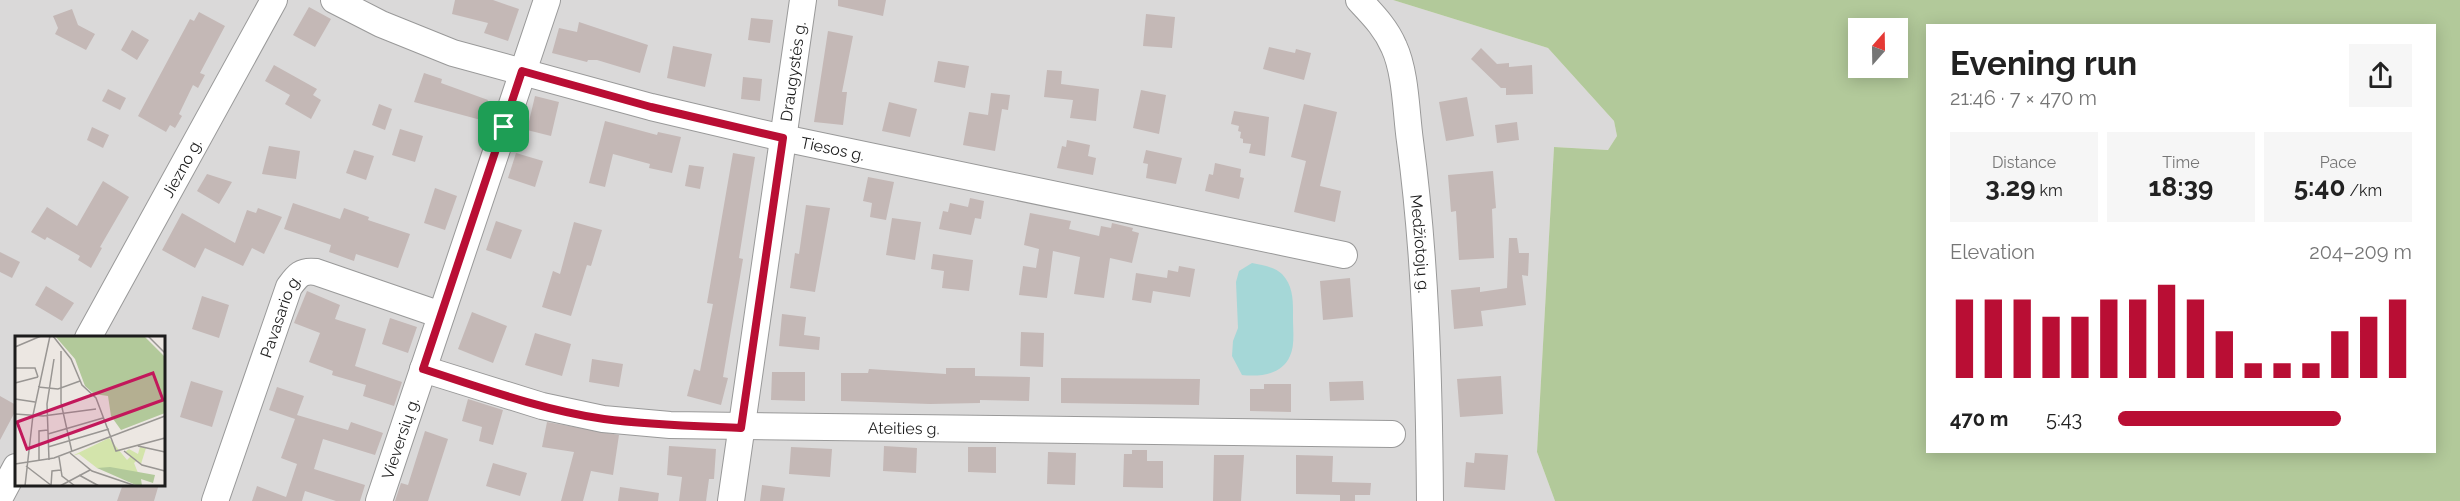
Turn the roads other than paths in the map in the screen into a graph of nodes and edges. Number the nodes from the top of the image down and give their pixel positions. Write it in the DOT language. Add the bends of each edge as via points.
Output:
graph roads {
  1 [pos="274,0"];
  2 [pos="334,0"];
  3 [pos="547,0"];
  4 [pos="803,0"];
  5 [pos="1359,0"];
  6 [pos="522,71"];
  7 [pos="783,138"];
  8 [pos="1344,255"];
  9 [pos="441,315"];
  10 [pos="89,336"];
  11 [pos="423,369"];
  12 [pos="741,428"];
  13 [pos="1392,434"];
  14 [pos="215,501"];
  15 [pos="379,501"];
  16 [pos="731,501"];
  17 [pos="1430,501"];
  1 -- 10 [label="street, Jiezno g."];
  2 -- 6 [label="street, Tiesos g." via="453,53"];
  3 -- 6 [label="street, Vieversių g."];
  4 -- 7 [label="street, Draugystės g."];
  5 -- 17 [label="street, Medžiotojų g." via="1386,30 1401,73 1426,295"];
  6 -- 7 [label="street, Tiesos g."];
  6 -- 9 [label="street, Vieversių g."];
  7 -- 8 [label="street, Tiesos g."];
  7 -- 12 [label="street, Draugystės g."];
  9 -- 11 [label="street, Vieversių g."];
  9 -- 14 [label="street, Pavasario g." via="316,272 298,274 289,287"];
  11 -- 12 [label="street, Ateities g." via="542,406 603,419"];
  11 -- 15 [label="street, Vieversių g."];
  12 -- 13 [label="street, Ateities g."];
  12 -- 16 [label="street, Draugystės g."];
}
